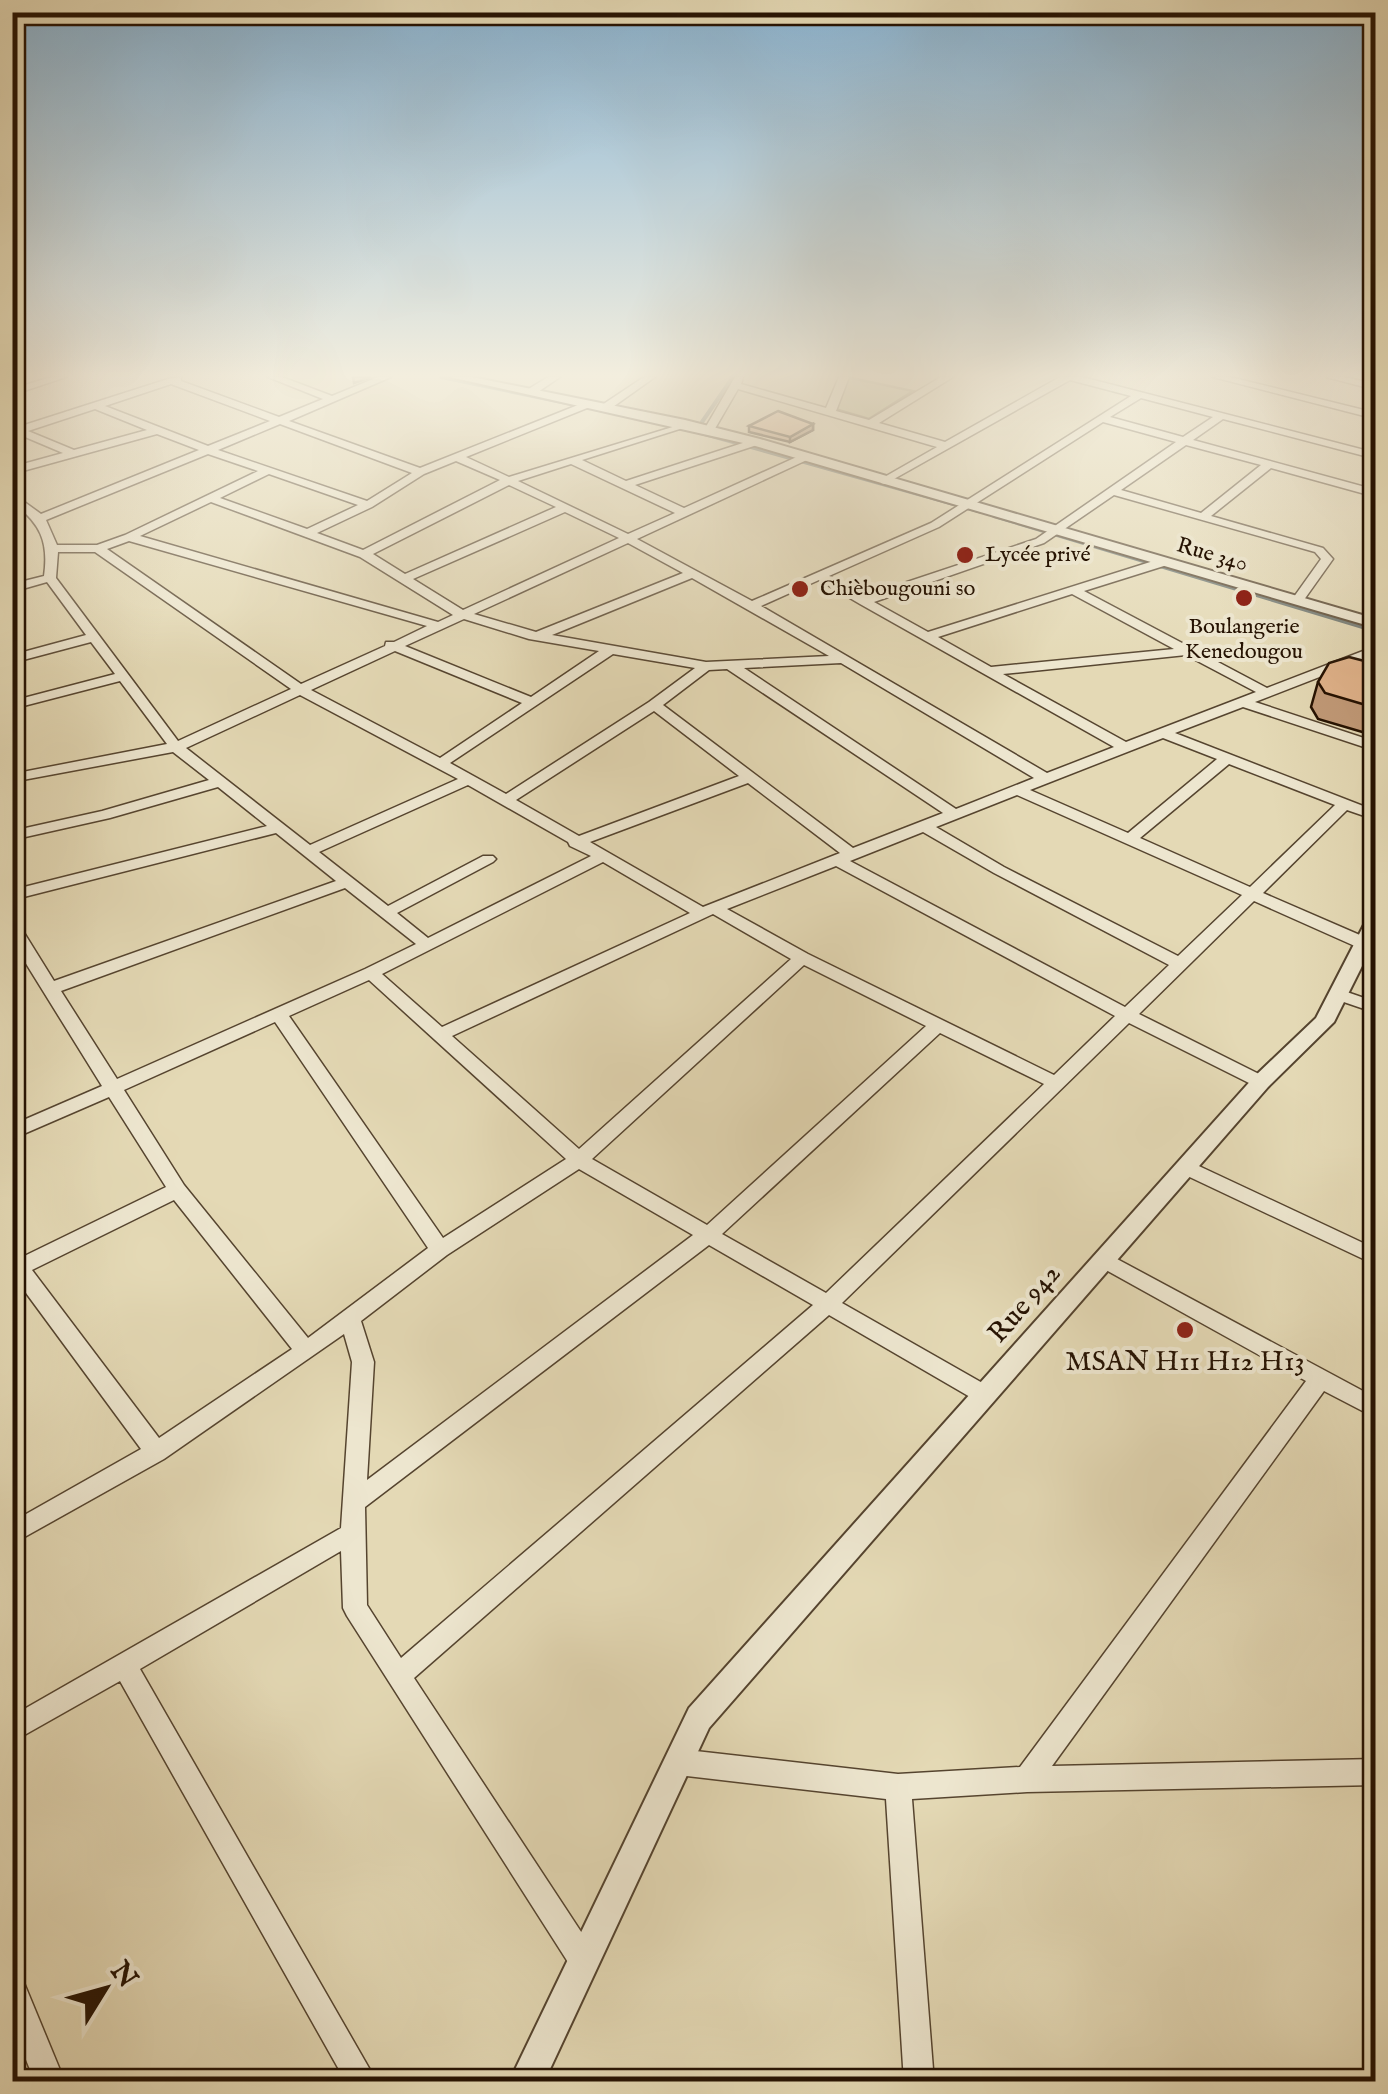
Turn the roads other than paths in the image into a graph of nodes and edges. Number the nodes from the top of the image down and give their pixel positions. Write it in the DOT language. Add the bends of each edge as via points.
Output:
graph roads {
  1 [pos="148,475"];
  2 [pos="257,475"];
  3 [pos="281,475"];
  4 [pos="416,475"];
  5 [pos="497,475"];
  6 [pos="526,475"];
  7 [pos="604,475"];
  8 [pos="657,475"];
  9 [pos="766,475"];
  10 [pos="864,475"];
  11 [pos="896,475"];
  12 [pos="1016,475"];
  13 [pos="1136,475"];
  14 [pos="1256,475"];
  15 [pos="1304,475"];
  16 [pos="509,480"];
  17 [pos="885,481"];
  18 [pos="626,485"];
  19 [pos="1112,491"];
  20 [pos="1376,494"];
  21 [pos="12,496"];
  22 [pos="210,498"];
  23 [pos="368,505"];
  24 [pos="969,506"];
  25 [pos="564,508"];
  26 [pos="684,512"];
  27 [pos="42,518"];
  28 [pos="1201,518"];
  29 [pos="1055,530"];
  30 [pos="310,532"];
  31 [pos="129,537"];
  32 [pos="624,538"];
  33 [pos="98,548"];
  34 [pos="54,549"];
  35 [pos="364,554"];
  36 [pos="1163,562"];
  37 [pos="691,574"];
  38 [pos="820,576"];
  39 [pos="50,578"];
  40 [pos="404,579"];
  41 [pos="12,588"];
  42 [pos="1072,590"];
  43 [pos="864,601"];
  44 [pos="1297,601"];
  45 [pos="751,606"];
  46 [pos="461,614"];
  47 [pos="1376,624"];
  48 [pos="436,625"];
  49 [pos="538,636"];
  50 [pos="927,636"];
  51 [pos="94,637"];
  52 [pos="392,645"];
  53 [pos="1376,650"];
  54 [pos="608,651"];
  55 [pos="1191,651"];
  56 [pos="12,659"];
  57 [pos="842,659"];
  58 [pos="1353,659"];
  59 [pos="706,666"];
  60 [pos="731,666"];
  61 [pos="1376,667"];
  62 [pos="989,671"];
  63 [pos="123,676"];
  64 [pos="301,690"];
  65 [pos="1266,693"];
  66 [pos="533,702"];
  67 [pos="1242,702"];
  68 [pos="12,705"];
  69 [pos="654,705"];
  70 [pos="1162,733"];
  71 [pos="176,748"];
  72 [pos="1126,748"];
  73 [pos="1376,748"];
  74 [pos="1226,759"];
  75 [pos="440,764"];
  76 [pos="12,778"];
  77 [pos="747,778"];
  78 [pos="469,779"];
  79 [pos="1046,779"];
  80 [pos="220,782"];
  81 [pos="1018,790"];
  82 [pos="505,800"];
  83 [pos="1344,805"];
  84 [pos="954,814"];
  85 [pos="1376,816"];
  86 [pos="924,826"];
  87 [pos="279,828"];
  88 [pos="12,836"];
  89 [pos="1130,840"];
  90 [pos="576,842"];
  91 [pos="308,851"];
  92 [pos="601,856"];
  93 [pos="844,857"];
  94 [pos="488,858"];
  95 [pos="347,882"];
  96 [pos="1252,894"];
  97 [pos="12,896"];
  98 [pos="708,910"];
  99 [pos="386,913"];
  100 [pos="1376,919"];
  101 [pos="12,926"];
  102 [pos="1364,943"];
  103 [pos="426,944"];
  104 [pos="802,958"];
  105 [pos="1180,964"];
  106 [pos="371,973"];
  107 [pos="49,989"];
  108 [pos="1338,994"];
  109 [pos="1376,1008"];
  110 [pos="279,1015"];
  111 [pos="1127,1015"];
  112 [pos="939,1024"];
  113 [pos="440,1035"];
  114 [pos="1261,1082"];
  115 [pos="1056,1083"];
  116 [pos="116,1087"];
  117 [pos="12,1132"];
  118 [pos="579,1160"];
  119 [pos="1186,1167"];
  120 [pos="177,1190"];
  121 [pos="709,1234"];
  122 [pos="440,1250"];
  123 [pos="1376,1258"];
  124 [pos="1104,1260"];
  125 [pos="16,1269"];
  126 [pos="827,1304"];
  127 [pos="350,1318"];
  128 [pos="306,1351"];
  129 [pos="1320,1379"];
  130 [pos="985,1395"];
  131 [pos="1376,1409"];
  132 [pos="156,1452"];
  133 [pos="355,1502"];
  134 [pos="352,1533"];
  135 [pos="12,1534"];
  136 [pos="124,1665"];
  137 [pos="399,1675"];
  138 [pos="12,1730"];
  139 [pos="678,1762"];
  140 [pos="1376,1772"];
  141 [pos="1027,1779"];
  142 [pos="898,1787"];
  143 [pos="584,1960"];
  144 [pos="12,1988"];
  145 [pos="50,2082"];
  146 [pos="363,2082"];
  147 [pos="526,2082"];
  148 [pos="919,2082"];
  1 -- 27 [label="street"];
  2 -- 22 [label="street"];
  3 -- 23 [label="street"];
  4 -- 23 [label="street"];
  5 -- 16 [label="street"];
  6 -- 16 [label="street"];
  7 -- 18 [label="street"];
  8 -- 18 [label="street"];
  9 -- 26 [label="street"];
  10 -- 17 [label="street, Rue 340"];
  11 -- 17 [label="street"];
  12 -- 24 [label="street"];
  13 -- 19 [label="street"];
  14 -- 28 [label="street"];
  15 -- 20 [label="street"];
  16 -- 25 [label="street"];
  16 -- 35 [label="street"];
  17 -- 24 [label="street, Rue 340"];
  18 -- 26 [label="street"];
  19 -- 28 [label="street"];
  19 -- 29 [label="street"];
  21 -- 27 [label="street"];
  22 -- 30 [label="street"];
  22 -- 31 [label="street"];
  23 -- 30 [label="street"];
  24 -- 29 [label="street, Rue 340"];
  24 -- 38 [label="street"];
  25 -- 32 [label="street"];
  25 -- 40 [label="street"];
  26 -- 32 [label="street"];
  27 -- 34 [label="street"];
  28 -- 44 [label="street" via="1324,554 1327,559"];
  29 -- 36 [label="street, Rue 340"];
  29 -- 43 [label="street" via="1040,541"];
  30 -- 35 [label="street"];
  31 -- 33 [label="street"];
  31 -- 48 [label="street"];
  32 -- 37 [label="street"];
  32 -- 46 [label="street"];
  33 -- 34 [label="street"];
  33 -- 64 [label="street"];
  34 -- 39 [label="street"];
  35 -- 40 [label="street"];
  36 -- 42 [label="street"];
  36 -- 44 [label="street, Rue 340"];
  37 -- 45 [label="street"];
  37 -- 49 [label="street"];
  38 -- 43 [label="street"];
  38 -- 45 [label="street"];
  39 -- 41 [label="street"];
  39 -- 51 [label="street"];
  40 -- 46 [label="street"];
  42 -- 50 [label="street"];
  42 -- 55 [label="street"];
  43 -- 50 [label="street"];
  44 -- 47 [label="street, Rue 340"];
  45 -- 57 [label="street"];
  46 -- 48 [label="street"];
  46 -- 49 [label="street"];
  48 -- 52 [label="street"];
  49 -- 54 [label="street"];
  50 -- 62 [label="street"];
  51 -- 56 [label="street"];
  51 -- 63 [label="street"];
  52 -- 64 [label="street"];
  52 -- 66 [label="street"];
  53 -- 58 [label="street"];
  54 -- 59 [label="street"];
  54 -- 66 [label="street"];
  55 -- 62 [label="street"];
  55 -- 65 [label="street"];
  57 -- 60 [label="street"];
  57 -- 79 [label="street"];
  58 -- 61 [label="street"];
  58 -- 65 [label="street"];
  59 -- 60 [label="street"];
  59 -- 69 [label="street"];
  60 -- 84 [label="street"];
  62 -- 72 [label="street"];
  63 -- 68 [label="street"];
  63 -- 71 [label="street"];
  64 -- 71 [label="street"];
  64 -- 75 [label="street"];
  65 -- 67 [label="street"];
  66 -- 75 [label="street"];
  67 -- 70 [label="street"];
  67 -- 73 [label="street"];
  69 -- 77 [label="street"];
  69 -- 82 [label="street"];
  70 -- 72 [label="street"];
  70 -- 74 [label="street"];
  71 -- 76 [label="street"];
  71 -- 80 [label="street"];
  72 -- 79 [label="street"];
  74 -- 83 [label="street"];
  74 -- 89 [label="street"];
  75 -- 78 [label="street"];
  77 -- 90 [label="street"];
  77 -- 93 [label="street"];
  78 -- 82 [label="street"];
  78 -- 91 [label="street"];
  79 -- 81 [label="street"];
  80 -- 87 [label="street"];
  80 -- 88 [label="street"];
  81 -- 84 [label="street"];
  81 -- 89 [label="street"];
  82 -- 90 [label="street"];
  83 -- 85 [label="street"];
  83 -- 96 [label="street"];
  84 -- 86 [label="street"];
  86 -- 93 [label="street"];
  86 -- 105 [label="street"];
  87 -- 91 [label="street"];
  87 -- 97 [label="street"];
  89 -- 96 [label="street"];
  90 -- 92 [label="street"];
  91 -- 95 [label="street"];
  92 -- 98 [label="street"];
  92 -- 103 [label="street"];
  93 -- 98 [label="street"];
  93 -- 111 [label="street"];
  94 -- 99 [label="street"];
  95 -- 99 [label="street"];
  95 -- 107 [label="street"];
  96 -- 102 [label="street"];
  96 -- 105 [label="street"];
  98 -- 104 [label="street"];
  98 -- 113 [label="street"];
  99 -- 103 [label="street"];
  100 -- 102 [label="street, Rue 942"];
  101 -- 107 [label="street"];
  102 -- 108 [label="street, Rue 942"];
  103 -- 106 [label="street"];
  104 -- 112 [label="street"];
  104 -- 118 [label="street"];
  105 -- 111 [label="street"];
  106 -- 110 [label="street"];
  106 -- 113 [label="street"];
  107 -- 116 [label="street"];
  108 -- 109 [label="street"];
  108 -- 114 [label="street, Rue 942" via="1324,1022"];
  110 -- 116 [label="street"];
  110 -- 122 [label="street"];
  111 -- 114 [label="street"];
  111 -- 115 [label="street"];
  112 -- 115 [label="street"];
  112 -- 121 [label="street"];
  113 -- 118 [label="street"];
  114 -- 119 [label="street, Rue 942"];
  115 -- 126 [label="street"];
  116 -- 117 [label="street"];
  116 -- 120 [label="street"];
  118 -- 121 [label="street"];
  118 -- 122 [label="street"];
  119 -- 123 [label="street"];
  119 -- 124 [label="street, Rue 942"];
  120 -- 125 [label="street"];
  120 -- 128 [label="street"];
  121 -- 126 [label="street"];
  121 -- 133 [label="street"];
  122 -- 127 [label="street"];
  124 -- 129 [label="street"];
  124 -- 130 [label="street, Rue 942"];
  125 -- 132 [label="street"];
  126 -- 130 [label="street"];
  126 -- 137 [label="street"];
  127 -- 128 [label="street"];
  127 -- 133 [label="street" via="364,1362"];
  128 -- 132 [label="street"];
  129 -- 131 [label="street"];
  129 -- 141 [label="street"];
  130 -- 139 [label="street, Rue 942" via="699,1718"];
  132 -- 135 [label="street"];
  133 -- 134 [label="street"];
  134 -- 136 [label="street"];
  134 -- 137 [label="street" via="355,1608"];
  136 -- 138 [label="street"];
  136 -- 146 [label="street"];
  137 -- 143 [label="street"];
  139 -- 142 [label="street"];
  139 -- 143 [label="street, Rue 942"];
  140 -- 141 [label="street"];
  141 -- 142 [label="street"];
  142 -- 148 [label="street"];
  143 -- 147 [label="street, Rue 942"];
  144 -- 145 [label="street"];
}
